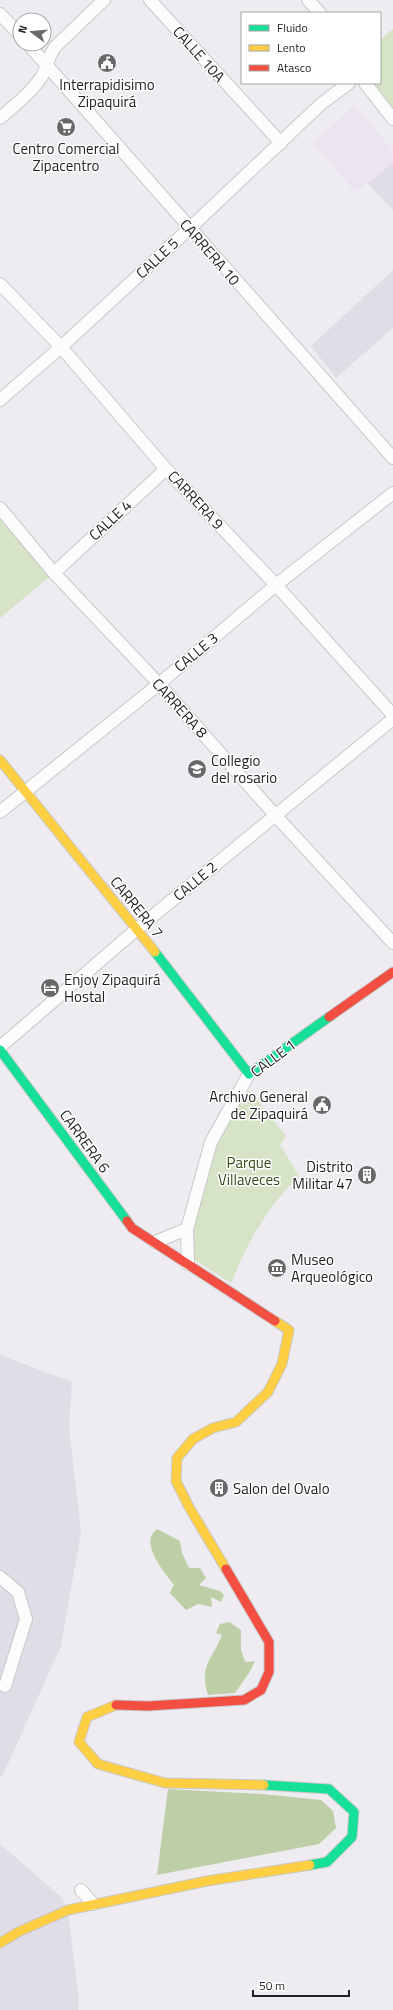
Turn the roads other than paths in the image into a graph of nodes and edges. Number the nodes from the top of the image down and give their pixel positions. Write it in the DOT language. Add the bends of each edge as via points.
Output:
graph roads {
  1 [pos="104,0"];
  2 [pos="150,0"];
  3 [pos="308,0"];
  4 [pos="319,12"];
  5 [pos="0,14"];
  6 [pos="12,27"];
  7 [pos="36,52"];
  8 [pos="46,63"];
  9 [pos="348,84"];
  10 [pos="366,84"];
  11 [pos="0,118"];
  12 [pos="393,119"];
  13 [pos="280,143"];
  14 [pos="190,228"];
  15 [pos="0,284"];
  16 [pos="61,347"];
  17 [pos="0,400"];
  18 [pos="393,458"];
  19 [pos="166,469"];
  20 [pos="393,493"];
  21 [pos="0,508"];
  22 [pos="54,573"];
  23 [pos="276,585"];
  24 [pos="159,684"];
  25 [pos="393,715"];
  26 [pos="393,719"];
  27 [pos="0,760"];
  28 [pos="26,791"];
  29 [pos="0,812"];
  30 [pos="275,815"];
  31 [pos="137,929"];
  32 [pos="393,943"];
  33 [pos="393,972"];
  34 [pos="0,1049"];
  35 [pos="249,1074"];
  36 [pos="187,1229"];
  37 [pos="155,1242"];
  38 [pos="188,1264"];
  39 [pos="0,1577"];
  40 [pos="5,1686"];
  41 [pos="81,1890"];
  42 [pos="93,1904"];
  43 [pos="0,1943"];
  1 -- 8 [label="street" via="56,46"];
  2 -- 13 [label="street, CALLE 10A"];
  3 -- 4 [label="street"];
  5 -- 6 [label="street"];
  7 -- 8 [label="street, CARRERA 10"];
  8 -- 11 [label="street" via="43,74 31,91"];
  8 -- 14 [label="street, CARRERA 10"];
  9 -- 13 [label="street, CALLE 5" via="321,104"];
  10 -- 12 [label="street"];
  13 -- 14 [label="street, CALLE 5"];
  14 -- 16 [label="street, CALLE 5"];
  14 -- 18 [label="street, CARRERA 10"];
  15 -- 16 [label="street, CARRERA 9"];
  16 -- 17 [label="street, CALLE 5"];
  16 -- 19 [label="street, CARRERA 9"];
  19 -- 22 [label="street, CALLE 4"];
  19 -- 23 [label="street, CARRERA 9"];
  20 -- 23 [label="street, CALLE 3"];
  21 -- 22 [label="street, CARRERA 8"];
  22 -- 24 [label="street, CARRERA 8"];
  23 -- 24 [label="street, CALLE 3"];
  23 -- 25 [label="street, CARRERA 9"];
  24 -- 28 [label="street, CALLE 3"];
  24 -- 30 [label="street, CARRERA 8"];
  26 -- 30 [label="street, CALLE 2"];
  27 -- 28 [label="street, CARRERA 7"];
  28 -- 29 [label="street, CALLE 3"];
  28 -- 31 [label="street, CARRERA 7"];
  30 -- 31 [label="street, CALLE 2"];
  30 -- 32 [label="street, CARRERA 8"];
  31 -- 34 [label="street, CALLE 2"];
  31 -- 35 [label="street, CARRERA 7"];
  33 -- 35 [label="street, CALLE 1"];
  34 -- 37 [label="street, CARRERA 6" via="132,1228"];
  35 -- 36 [label="street, CALLE 1" via="211,1142"];
  36 -- 37 [label="street"];
  36 -- 38 [label="street, CALLE 1"];
  37 -- 38 [label="street, CARRERA 6"];
  38 -- 42 [label="street, CARRERA 6" via="289,1330 282,1364 268,1392 236,1422 213,1428 193,1439 177,1458 176,1481 269,1642 269,1672 260,1690 244,1700 148,1706 113,1705 87,1717 79,1742 98,1764 165,1783 286,1784 329,1789 354,1812 352,1837 327,1862 207,1881"];
  39 -- 40 [label="street" via="18,1592 26,1619"];
  41 -- 42 [label="street"];
  42 -- 43 [label="street" via="68,1910 18,1932"];
}
